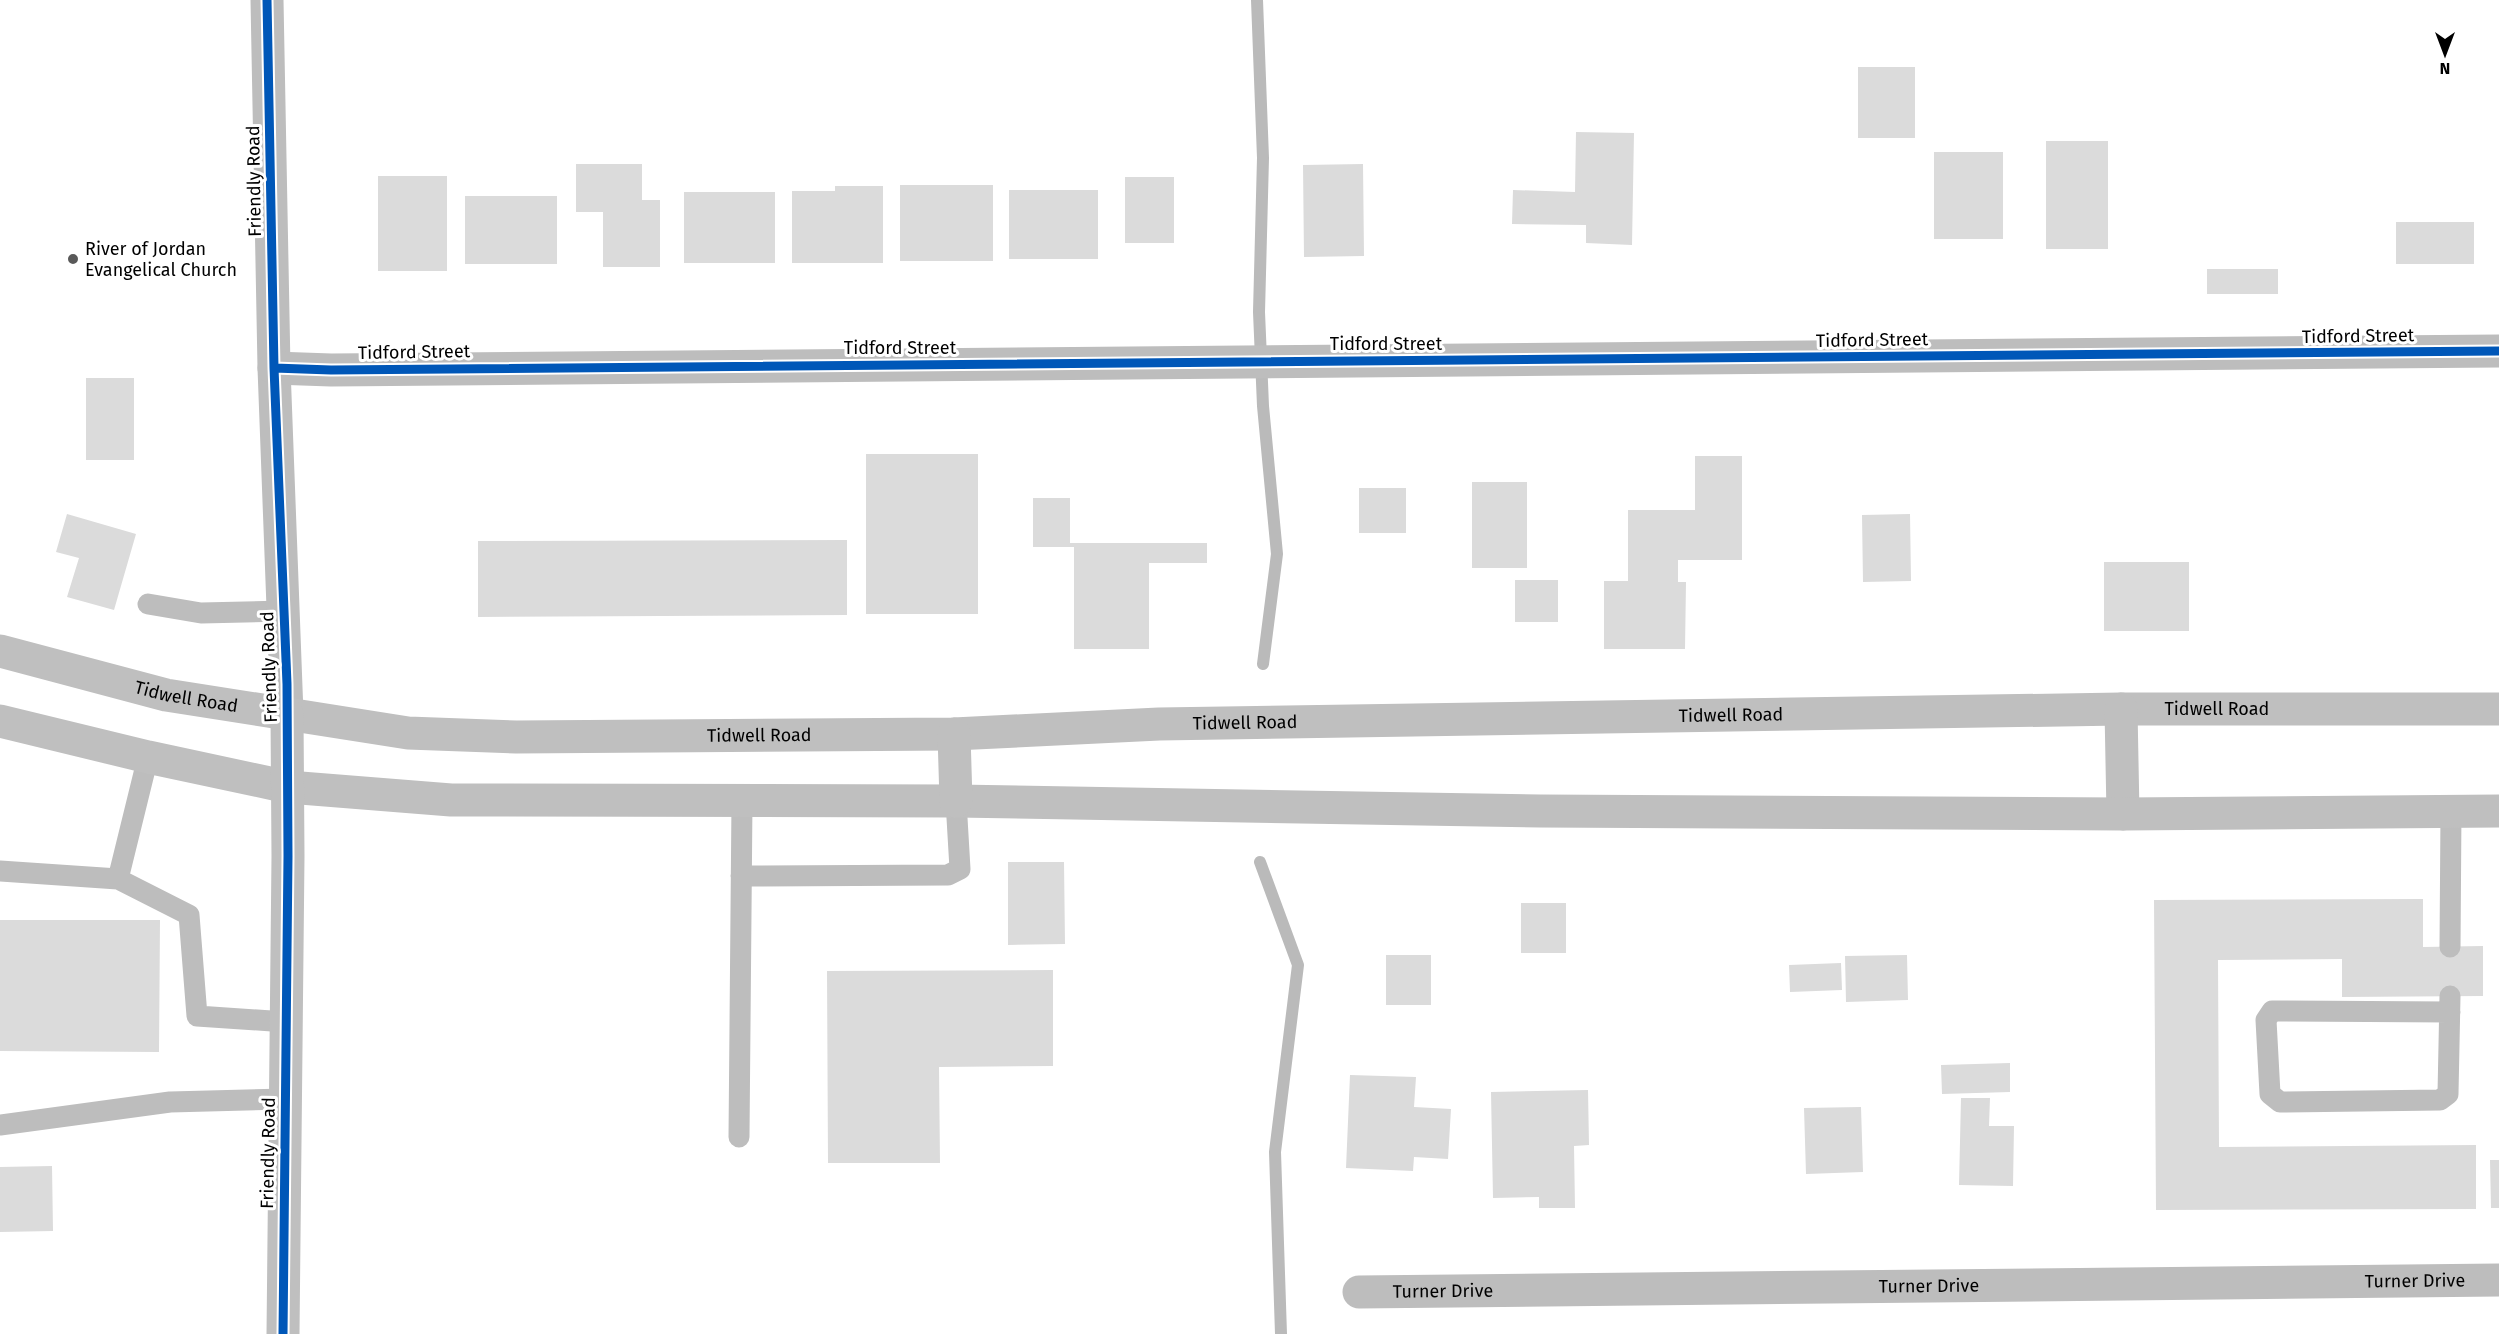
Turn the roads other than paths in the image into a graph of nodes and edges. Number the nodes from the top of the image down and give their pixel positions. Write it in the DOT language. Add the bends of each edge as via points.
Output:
graph roads {
  1 [pos="267,0"];
  2 [pos="2499,351"];
  3 [pos="274,368"];
  4 [pos="148,604"];
  5 [pos="284,611"];
  6 [pos="0,651"];
  7 [pos="2121,709"];
  8 [pos="2499,709"];
  9 [pos="287,714"];
  10 [pos="0,722"];
  11 [pos="954,734"];
  12 [pos="148,757"];
  13 [pos="288,787"];
  14 [pos="742,801"];
  15 [pos="956,801"];
  16 [pos="2499,811"];
  17 [pos="2451,812"];
  18 [pos="2123,814"];
  19 [pos="0,871"];
  20 [pos="741,876"];
  21 [pos="118,879"];
  22 [pos="2450,947"];
  23 [pos="2450,1004"];
  24 [pos="286,1022"];
  25 [pos="285,1099"];
  26 [pos="0,1125"];
  27 [pos="740,1137"];
  28 [pos="2499,1280"];
  29 [pos="1359,1292"];
  30 [pos="283,1334"];
  1 -- 3 [label="street, Friendly Road"];
  2 -- 3 [label="street, Tidford Street"];
  3 -- 5 [label="street, Friendly Road"];
  4 -- 5 [label="lane" via="201,613"];
  5 -- 9 [label="street, Friendly Road"];
  6 -- 9 [label="main road, Tidwell Road" via="166,695"];
  7 -- 8 [label="main road, Tidwell Road"];
  7 -- 11 [label="main road, Tidwell Road" via="1170,724"];
  7 -- 18 [label="main road"];
  9 -- 11 [label="main road, Tidwell Road" via="408,733 516,737"];
  9 -- 13 [label="main road, Friendly Road"];
  10 -- 12 [label="main road"];
  11 -- 15 [label="main road"];
  12 -- 13 [label="main road"];
  12 -- 21 [label="lane"];
  13 -- 14 [label="main road" via="451,800"];
  13 -- 24 [label="main road, Friendly Road"];
  14 -- 15 [label="main road"];
  14 -- 20 [label="lane"];
  15 -- 18 [label="main road" via="1540,812"];
  15 -- 20 [label="lane" via="960,868 948,875"];
  16 -- 17 [label="main road"];
  17 -- 18 [label="main road"];
  17 -- 22 [label="lane"];
  19 -- 21 [label="lane"];
  20 -- 27 [label="lane"];
  21 -- 24 [label="lane" via="189,915 197,1016"];
  23 -- 23 [label="lane" via="2448,1094 2439,1100 2280,1102 2270,1094 2266,1020 2271,1011"];
  24 -- 25 [label="main road, Friendly Road"];
  25 -- 26 [label="lane" via="170,1102"];
  25 -- 30 [label="main road, Friendly Road"];
  28 -- 29 [label="street, Turner Drive"];
}
